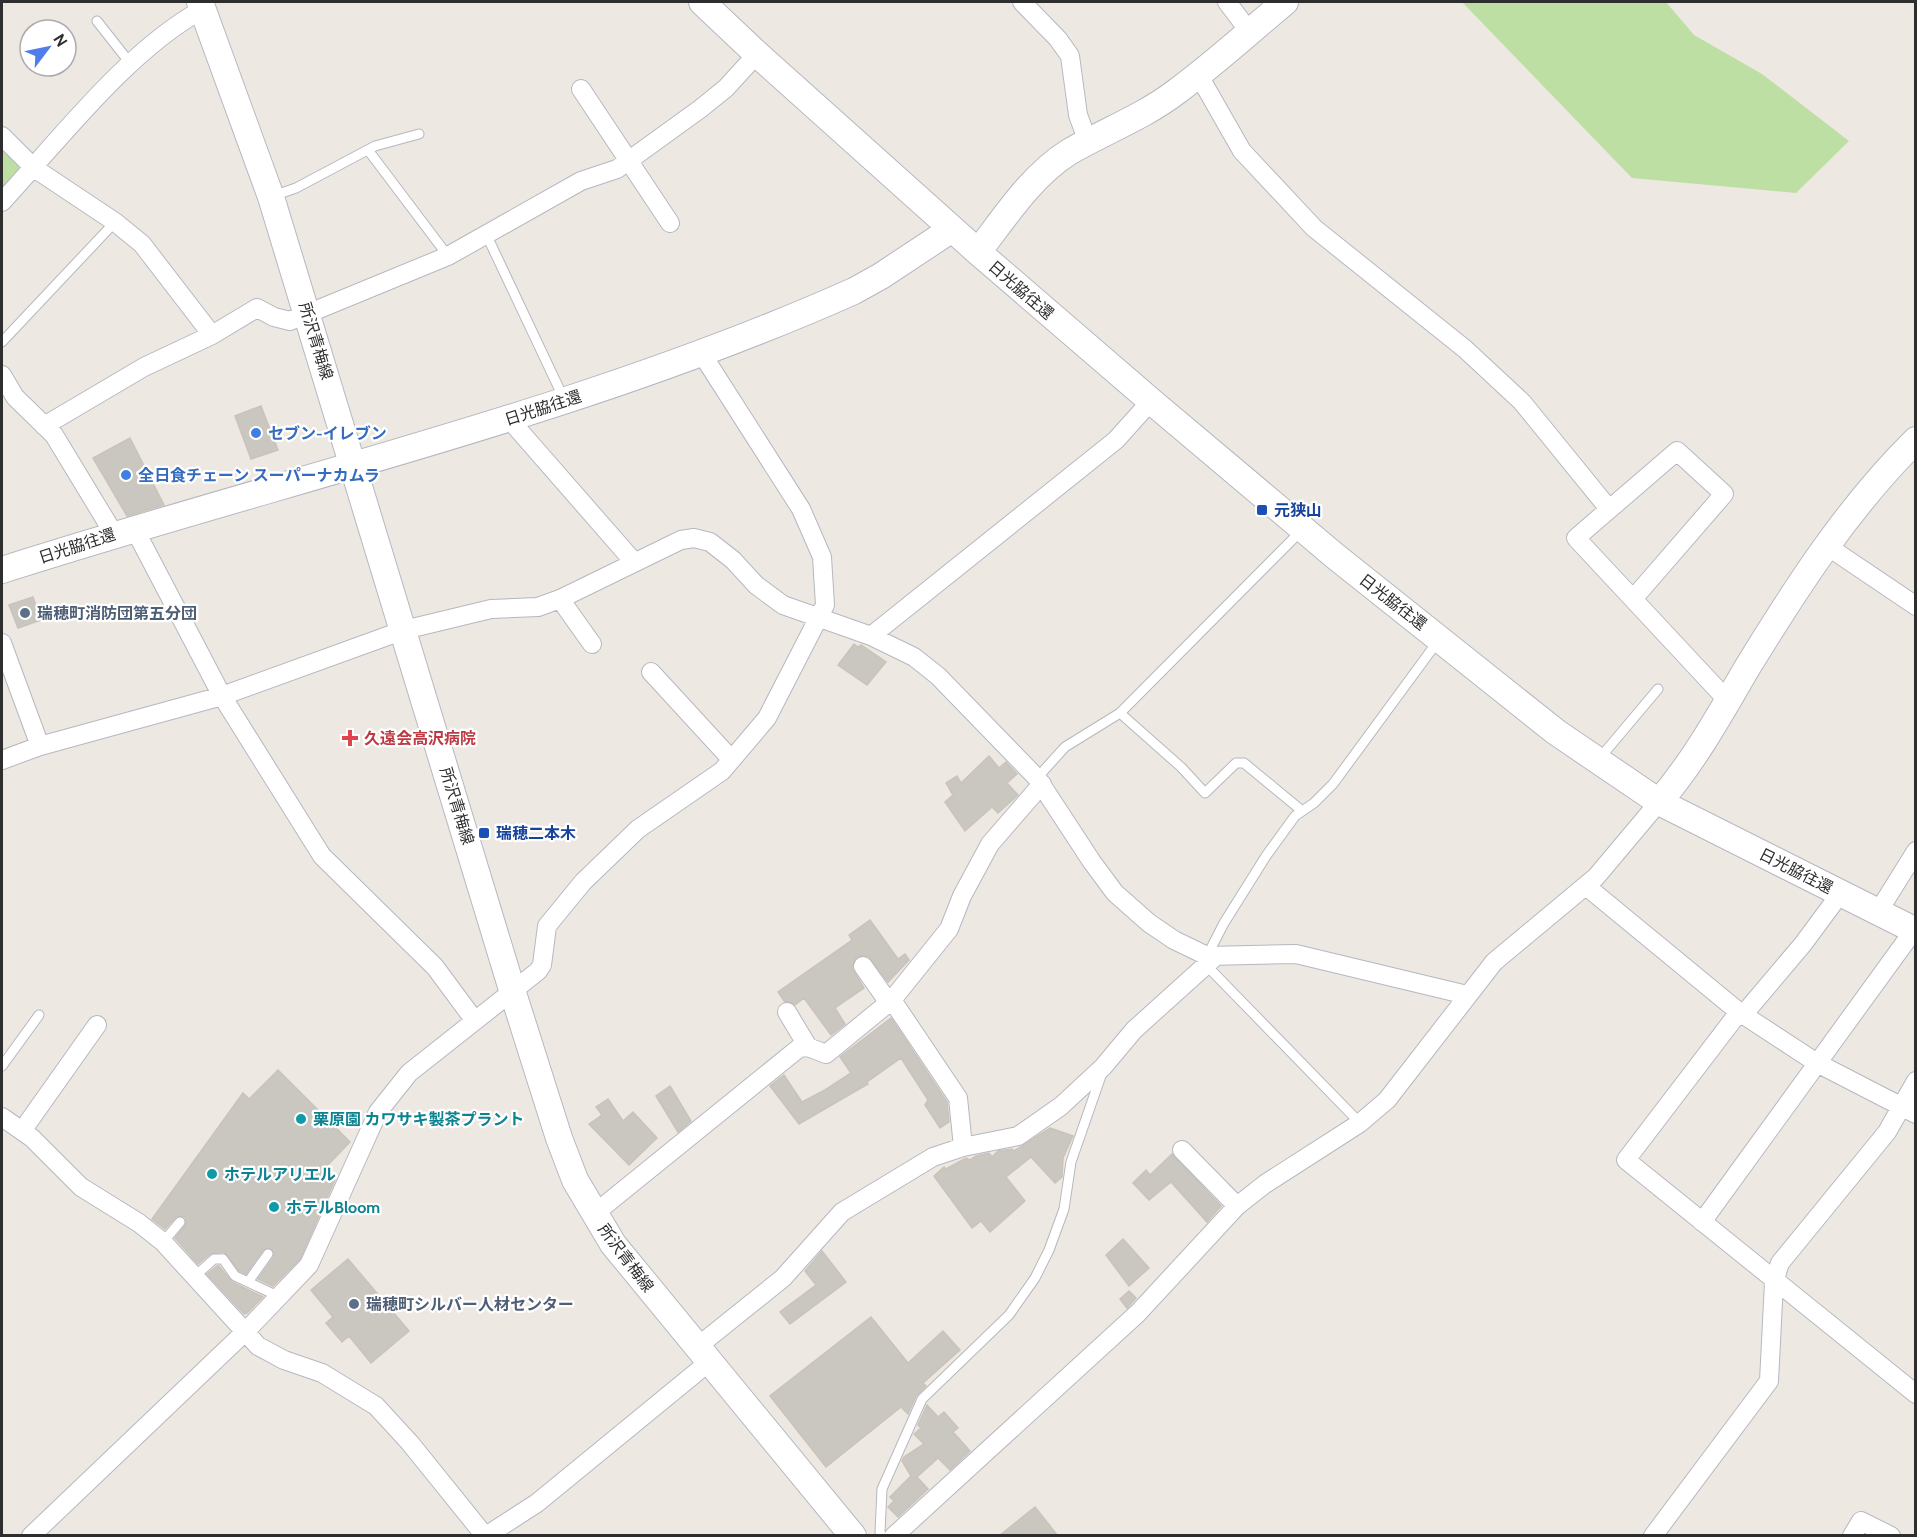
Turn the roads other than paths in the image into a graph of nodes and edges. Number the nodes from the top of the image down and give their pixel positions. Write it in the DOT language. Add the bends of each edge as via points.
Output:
graph roads {
  1 [pos="1022,2"];
  2 [pos="1227,2"];
  3 [pos="1285,2"];
  4 [pos="201,5"];
  5 [pos="714,6"];
  6 [pos="97,21"];
  7 [pos="1249,31"];
  8 [pos="757,54"];
  9 [pos="130,63"];
  10 [pos="1198,74"];
  11 [pos="581,89"];
  12 [pos="419,134"];
  13 [pos="2,136"];
  14 [pos="1088,142"];
  15 [pos="369,150"];
  16 [pos="628,160"];
  17 [pos="34,168"];
  18 [pos="271,197"];
  19 [pos="2,202"];
  20 [pos="115,222"];
  21 [pos="670,223"];
  22 [pos="952,229"];
  23 [pos="487,236"];
  24 [pos="978,252"];
  25 [pos="448,256"];
  26 [pos="307,312"];
  27 [pos="212,334"];
  28 [pos="2,342"];
  29 [pos="702,354"];
  30 [pos="2,375"];
  31 [pos="565,401"];
  32 [pos="1151,401"];
  33 [pos="509,419"];
  34 [pos="44,426"];
  35 [pos="1916,440"];
  36 [pos="354,464"];
  37 [pos="1609,509"];
  38 [pos="1303,529"];
  39 [pos="124,531"];
  40 [pos="1827,546"];
  41 [pos="634,562"];
  42 [pos="2,570"];
  43 [pos="560,599"];
  44 [pos="1633,599"];
  45 [pos="1916,606"];
  46 [pos="818,618"];
  47 [pos="404,630"];
  48 [pos="871,636"];
  49 [pos="1439,639"];
  50 [pos="2,643"];
  51 [pos="592,644"];
  52 [pos="651,672"];
  53 [pos="1658,689"];
  54 [pos="222,696"];
  55 [pos="1729,702"];
  56 [pos="1120,713"];
  57 [pos="40,746"];
  58 [pos="731,759"];
  59 [pos="2,760"];
  60 [pos="1597,761"];
  61 [pos="1040,781"];
  62 [pos="1659,802"];
  63 [pos="1301,810"];
  64 [pos="1916,851"];
  65 [pos="1586,886"];
  66 [pos="1840,894"];
  67 [pos="1878,912"];
  68 [pos="1915,930"];
  69 [pos="1210,959"];
  70 [pos="863,966"];
  71 [pos="513,993"];
  72 [pos="1467,995"];
  73 [pos="890,1002"];
  74 [pos="787,1011"];
  75 [pos="1741,1013"];
  76 [pos="39,1015"];
  77 [pos="475,1021"];
  78 [pos="97,1025"];
  79 [pos="808,1047"];
  80 [pos="1817,1063"];
  81 [pos="2,1066"];
  82 [pos="1103,1067"];
  83 [pos="1916,1082"];
  84 [pos="1909,1110"];
  85 [pos="2,1117"];
  86 [pos="1360,1123"];
  87 [pos="22,1131"];
  88 [pos="963,1147"];
  89 [pos="1182,1150"];
  90 [pos="1237,1206"];
  91 [pos="594,1214"];
  92 [pos="180,1222"];
  93 [pos="1702,1222"];
  94 [pos="164,1242"];
  95 [pos="268,1254"];
  96 [pos="195,1276"];
  97 [pos="248,1282"];
  98 [pos="1774,1282"];
  99 [pos="280,1297"];
  100 [pos="246,1331"];
  101 [pos="703,1354"];
  102 [pos="1916,1394"];
  103 [pos="32,1536"];
  104 [pos="486,1536"];
  105 [pos="853,1536"];
  106 [pos="882,1536"];
  107 [pos="894,1536"];
  108 [pos="1653,1536"];
  109 [pos="1852,1536"];
  110 [pos="1891,1536"];
  1 -- 14 [label="street" via="1070,56 1078,115"];
  2 -- 7 [label="street"];
  3 -- 7 [label="main road"];
  4 -- 9 [label="street"];
  4 -- 18 [label="main road, 所沢青梅線"];
  5 -- 8 [label="main road"];
  6 -- 9 [label="lane"];
  7 -- 10 [label="main road"];
  8 -- 16 [label="street" via="726,88"];
  8 -- 22 [label="main road"];
  9 -- 17 [label="street"];
  10 -- 14 [label="main road" via="1149,111"];
  10 -- 37 [label="street" via="1242,152 1314,228 1465,349 1522,402"];
  11 -- 16 [label="street"];
  12 -- 15 [label="lane"];
  13 -- 17 [label="street"];
  14 -- 24 [label="main road" via="1068,153 1030,185"];
  15 -- 18 [label="lane"];
  15 -- 25 [label="lane"];
  16 -- 21 [label="street"];
  16 -- 23 [label="street" via="616,169 581,181"];
  17 -- 19 [label="street"];
  17 -- 20 [label="street"];
  18 -- 26 [label="main road, 所沢青梅線"];
  20 -- 27 [label="street" via="142,244"];
  20 -- 28 [label="lane"];
  22 -- 24 [label="main road, 日光脇往還"];
  22 -- 29 [label="main road, 日光脇往還" via="854,291"];
  23 -- 25 [label="street"];
  23 -- 31 [label="lane"];
  24 -- 32 [label="main road, 日光脇往還"];
  25 -- 26 [label="street"];
  26 -- 27 [label="street" via="291,321 257,308"];
  26 -- 36 [label="main road, 所沢青梅線"];
  27 -- 34 [label="street"];
  29 -- 31 [label="main road, 日光脇往還"];
  29 -- 46 [label="street" via="801,509 818,547 825,605"];
  30 -- 34 [label="street" via="15,398"];
  31 -- 33 [label="main road, 日光脇往還"];
  32 -- 38 [label="main road, 日光脇往還"];
  32 -- 48 [label="street" via="1116,440"];
  33 -- 36 [label="main road, 日光脇往還"];
  33 -- 41 [label="street"];
  34 -- 39 [label="street"];
  35 -- 40 [label="main road" via="1861,500"];
  36 -- 39 [label="main road, 日光脇往還"];
  36 -- 47 [label="main road, 所沢青梅線"];
  37 -- 44 [label="street" via="1576,538"];
  37 -- 44 [label="street" via="1677,451 1724,494"];
  38 -- 49 [label="main road, 日光脇往還"];
  38 -- 56 [label="lane"];
  39 -- 42 [label="main road, 日光脇往還"];
  39 -- 54 [label="street"];
  40 -- 45 [label="street"];
  40 -- 55 [label="main road"];
  41 -- 43 [label="street"];
  41 -- 46 [label="street" via="681,540 710,542 783,606"];
  43 -- 47 [label="street" via="538,607 483,611"];
  43 -- 51 [label="street"];
  44 -- 55 [label="street"];
  46 -- 48 [label="street"];
  46 -- 58 [label="street" via="768,718"];
  47 -- 54 [label="street"];
  47 -- 71 [label="main road, 所沢青梅線"];
  48 -- 61 [label="street" via="914,657 938,676"];
  49 -- 60 [label="main road, 日光脇往還"];
  49 -- 63 [label="lane" via="1333,784"];
  50 -- 57 [label="street"];
  52 -- 58 [label="street"];
  53 -- 60 [label="lane"];
  54 -- 57 [label="street"];
  54 -- 77 [label="street" via="322,856 435,967"];
  55 -- 62 [label="main road"];
  56 -- 61 [label="lane" via="1065,747"];
  56 -- 63 [label="lane" via="1204,793 1236,763 1244,763"];
  57 -- 59 [label="street"];
  58 -- 71 [label="street" via="722,771 638,829 583,882 547,926 542,965"];
  60 -- 62 [label="main road, 日光脇往還"];
  61 -- 69 [label="street" via="1115,893 1149,923"];
  61 -- 73 [label="street" via="990,844 949,929"];
  62 -- 65 [label="street"];
  62 -- 66 [label="main road, 日光脇往還"];
  63 -- 69 [label="lane" via="1266,856 1224,923"];
  64 -- 67 [label="street"];
  65 -- 72 [label="street" via="1494,962"];
  65 -- 75 [label="street"];
  66 -- 67 [label="main road, 日光脇往還"];
  66 -- 75 [label="street" via="1803,944"];
  67 -- 68 [label="main road, 日光脇往還"];
  68 -- 80 [label="street"];
  69 -- 72 [label="street" via="1296,954"];
  69 -- 82 [label="street" via="1134,1030"];
  69 -- 86 [label="lane"];
  70 -- 73 [label="street"];
  71 -- 77 [label="street"];
  71 -- 91 [label="main road, 所沢青梅線" via="559,1138 575,1180"];
  72 -- 86 [label="street" via="1387,1100"];
  73 -- 79 [label="street" via="826,1054"];
  73 -- 88 [label="street" via="958,1098"];
  74 -- 79 [label="street"];
  75 -- 80 [label="street"];
  75 -- 93 [label="street" via="1626,1160"];
  76 -- 81 [label="lane"];
  77 -- 99 [label="street" via="409,1073 378,1112 309,1265"];
  78 -- 87 [label="street"];
  79 -- 91 [label="street" via="799,1048"];
  80 -- 84 [label="street"];
  80 -- 93 [label="street"];
  82 -- 88 [label="street" via="1061,1106 1018,1136"];
  82 -- 106 [label="lane" via="1071,1162 1064,1209 1049,1250 1009,1315 922,1399 882,1490"];
  83 -- 84 [label="street"];
  84 -- 98 [label="street" via="1780,1263"];
  85 -- 87 [label="street"];
  86 -- 90 [label="street"];
  87 -- 94 [label="street" via="81,1187"];
  88 -- 101 [label="street" via="933,1157 842,1212 783,1278"];
  89 -- 90 [label="street"];
  90 -- 107 [label="street" via="1138,1313"];
  91 -- 101 [label="main road, 所沢青梅線" via="613,1244"];
  92 -- 94 [label="lane"];
  93 -- 98 [label="street"];
  94 -- 96 [label="street"];
  95 -- 97 [label="lane"];
  96 -- 97 [label="lane" via="214,1259 223,1260 235,1276"];
  96 -- 100 [label="street"];
  97 -- 99 [label="lane"];
  98 -- 102 [label="street"];
  98 -- 108 [label="street" via="1769,1381"];
  99 -- 100 [label="street"];
  100 -- 103 [label="street"];
  100 -- 104 [label="street" via="258,1346 322,1373 376,1406"];
  101 -- 104 [label="street" via="537,1503"];
  101 -- 105 [label="main road, 所沢青梅線"];
  109 -- 110 [label="street" via="1861,1521"];
}
